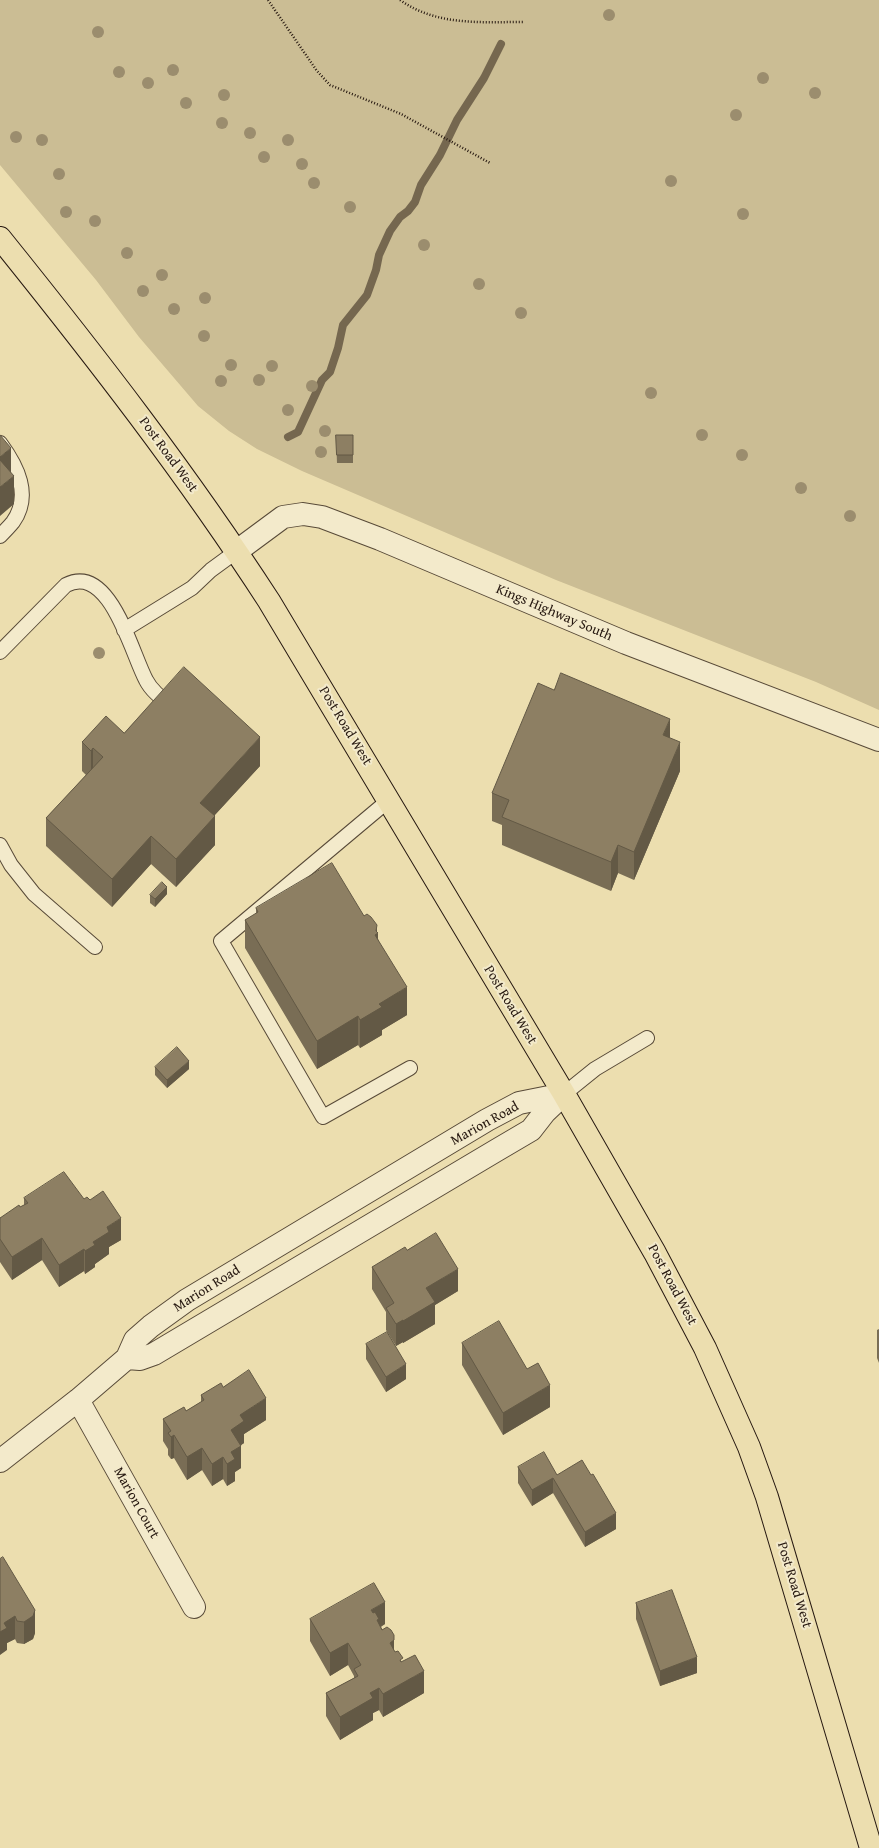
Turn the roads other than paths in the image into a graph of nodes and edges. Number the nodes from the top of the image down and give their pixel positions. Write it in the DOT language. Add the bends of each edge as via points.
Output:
graph roads {
  1 [pos="0,238"];
  2 [pos="0,443"];
  3 [pos="0,536"];
  4 [pos="236,551"];
  5 [pos="124,630"];
  6 [pos="0,652"];
  7 [pos="168,704"];
  8 [pos="879,740"];
  9 [pos="389,800"];
  10 [pos="0,845"];
  11 [pos="95,947"];
  12 [pos="646,1038"];
  13 [pos="410,1068"];
  14 [pos="564,1094"];
  15 [pos="127,1358"];
  16 [pos="78,1400"];
  17 [pos="0,1461"];
  18 [pos="194,1607"];
  19 [pos="871,1848"];
  1 -- 4 [label="main road, Post Road West" via="134,408"];
  2 -- 3 [label="lane" via="19,474 22,493 13,522"];
  4 -- 5 [label="lane" via="192,588"];
  4 -- 8 [label="street, Kings Highway South" via="283,517 303,514 322,517 633,646"];
  4 -- 9 [label="main road, Post Road West" via="281,620"];
  5 -- 6 [label="lane" via="113,604 95,586 88,582 72,581"];
  5 -- 7 [label="lane" via="146,681"];
  9 -- 13 [label="lane" via="222,941 323,1117"];
  9 -- 14 [label="main road, Post Road West"];
  10 -- 11 [label="lane" via="11,865 34,894"];
  12 -- 14 [label="lane" via="595,1069"];
  14 -- 15 [label="street, Marion Road" via="531,1130 154,1354 140,1359"];
  14 -- 15 [label="street, Marion Road" via="519,1104 487,1120 187,1300 135,1340"];
  14 -- 19 [label="main road, Post Road West" via="656,1253 705,1348 749,1447 783,1547"];
  15 -- 16 [label="street, Marion Road"];
  16 -- 17 [label="street, Marion Road"];
  16 -- 18 [label="street, Marion Court"];
}
